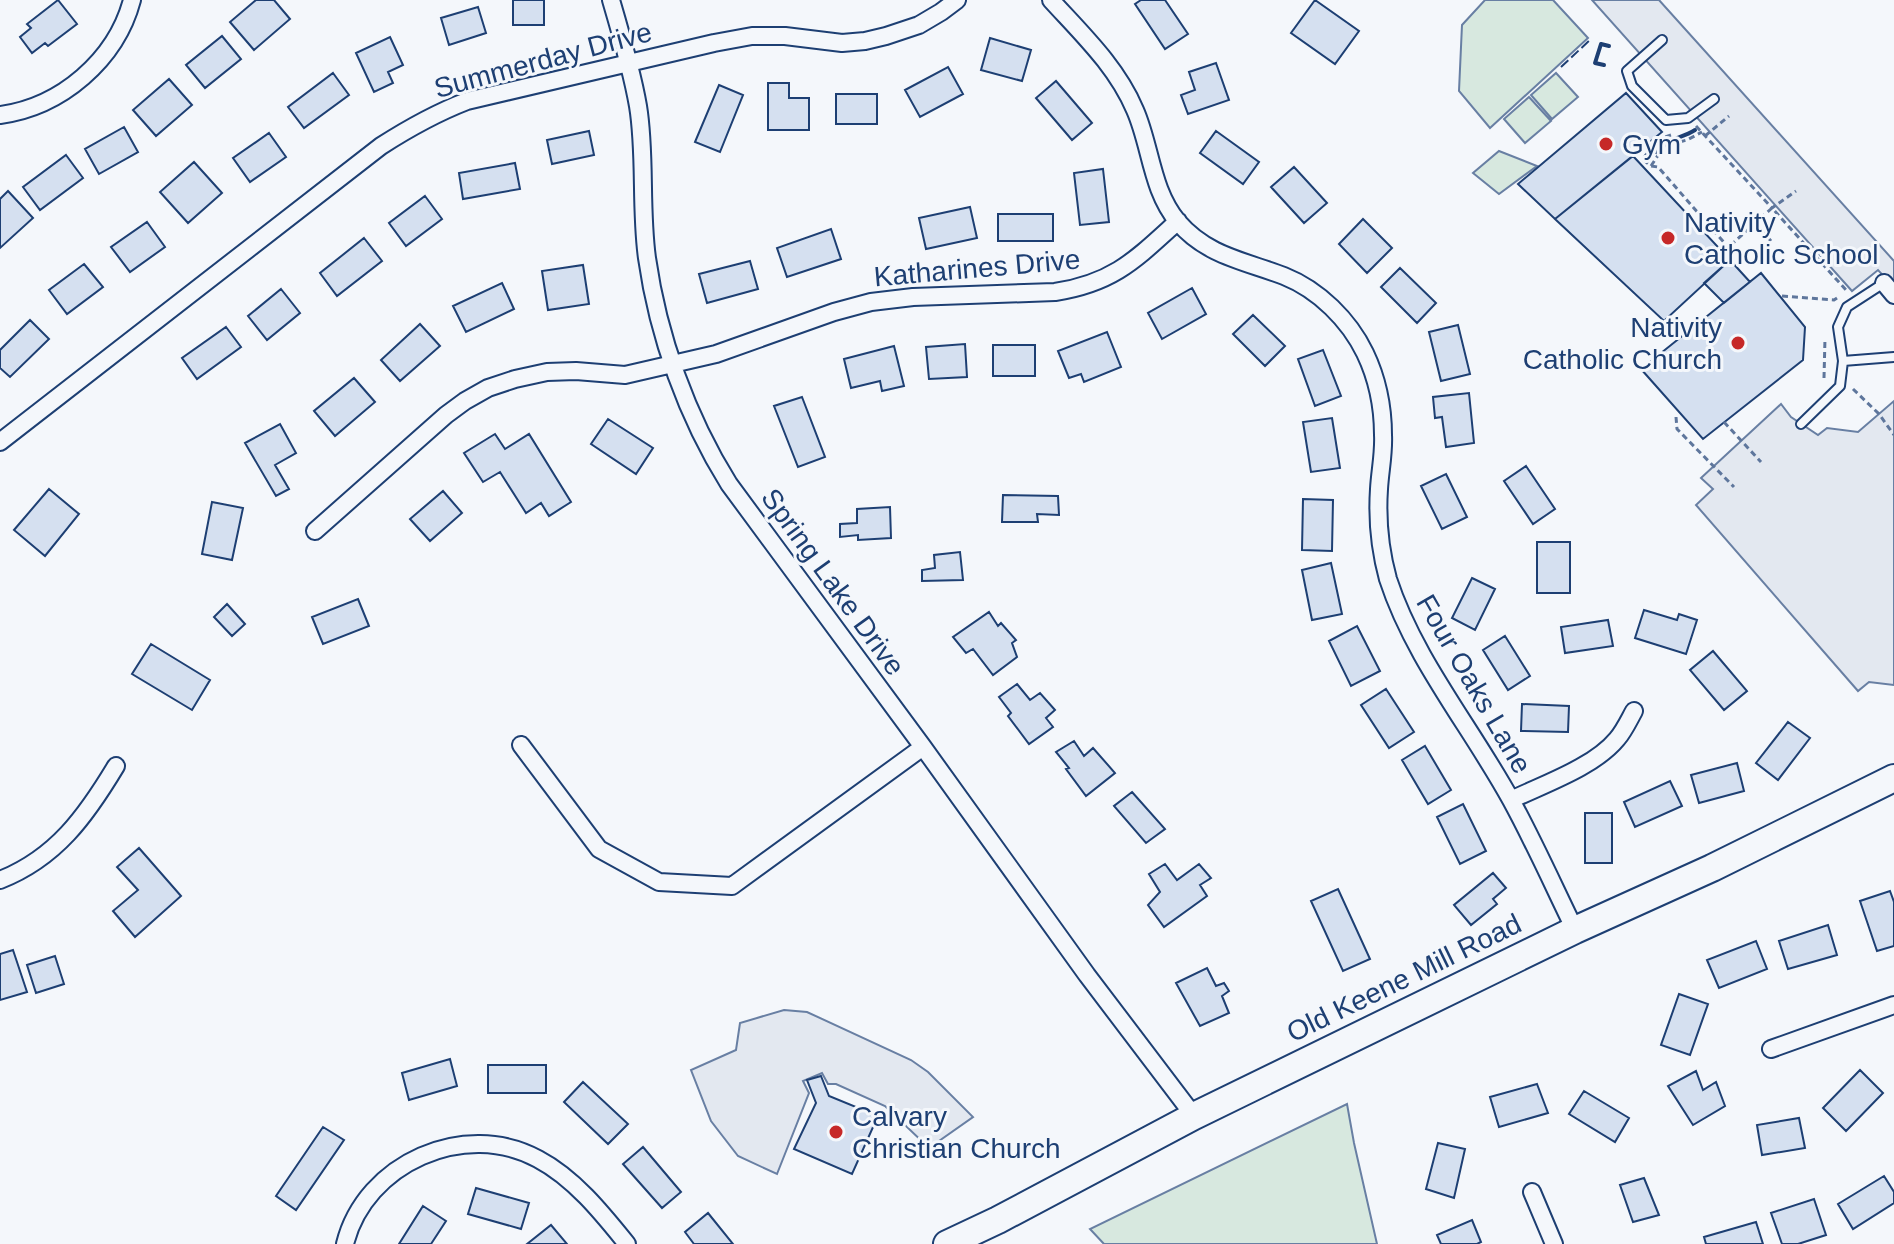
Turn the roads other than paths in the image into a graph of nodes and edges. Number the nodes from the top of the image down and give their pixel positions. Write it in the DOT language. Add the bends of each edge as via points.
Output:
graph roads {
  1 [pos="132,0"];
  2 [pos="611,0"];
  3 [pos="957,0"];
  4 [pos="1051,0"];
  5 [pos="1662,40"];
  6 [pos="627,63"];
  7 [pos="1714,99"];
  8 [pos="0,115"];
  9 [pos="1178,221"];
  10 [pos="1889,289"];
  11 [pos="1894,357"];
  12 [pos="1843,361"];
  13 [pos="674,364"];
  14 [pos="1801,424"];
  15 [pos="0,442"];
  16 [pos="315,531"];
  17 [pos="1634,711"];
  18 [pos="521,745"];
  19 [pos="923,747"];
  20 [pos="116,766"];
  21 [pos="1894,778"];
  22 [pos="1511,800"];
  23 [pos="0,880"];
  24 [pos="1575,930"];
  25 [pos="1894,1005"];
  26 [pos="1771,1049"];
  27 [pos="1194,1116"];
  28 [pos="1532,1192"];
  29 [pos="345,1244"];
  30 [pos="627,1244"];
  31 [pos="947,1244"];
  32 [pos="1554,1244"];
  1 -- 8 [label="street" via="107,52 89,72 46,102"];
  2 -- 6 [label="street, Spring Lake Drive"];
  3 -- 6 [label="street, Summerday Drive" via="919,25 865,41 752,36"];
  4 -- 9 [label="street" via="1119,79 1135,109 1165,201"];
  5 -- 7 [label="lane" via="1627,71 1632,86 1666,120 1688,118"];
  6 -- 13 [label="street, Spring Lake Drive" via="638,107 647,259"];
  6 -- 15 [label="street, Summerday Drive" via="467,101 408,128"];
  9 -- 13 [label="street, Katharines Drive" via="1113,275 1074,289 871,302"];
  9 -- 22 [label="street, Four Oaks Lane" via="1214,250 1308,288 1336,311 1357,339 1373,372 1382,411 1378,518 1396,603"];
  10 -- 12 [label="lane" via="1847,307 1838,327"];
  11 -- 12 [label="lane"];
  12 -- 14 [label="lane" via="1840,386"];
  13 -- 16 [label="street, Katharines Drive" via="625,375 547,372 488,388 446,415"];
  13 -- 19 [label="street, Spring Lake Drive" via="694,420 729,484"];
  17 -- 22 [label="street" via="1619,738 1602,754"];
  18 -- 19 [label="street" via="599,849 659,882 732,886"];
  19 -- 27 [label="street, Spring Lake Drive"];
  20 -- 23 [label="street" via="62,841"];
  21 -- 24 [label="main road, Old Keene Mill Road"];
  22 -- 24 [label="street, Four Oaks Lane"];
  24 -- 27 [label="main road, Old Keene Mill Road"];
  25 -- 26 [label="street"];
  27 -- 31 [label="main road, Old Keene Mill Road"];
  28 -- 32 [label="street"];
  29 -- 30 [label="street" via="357,1214 397,1170 440,1148 487,1144 534,1156 554,1168"];
}
